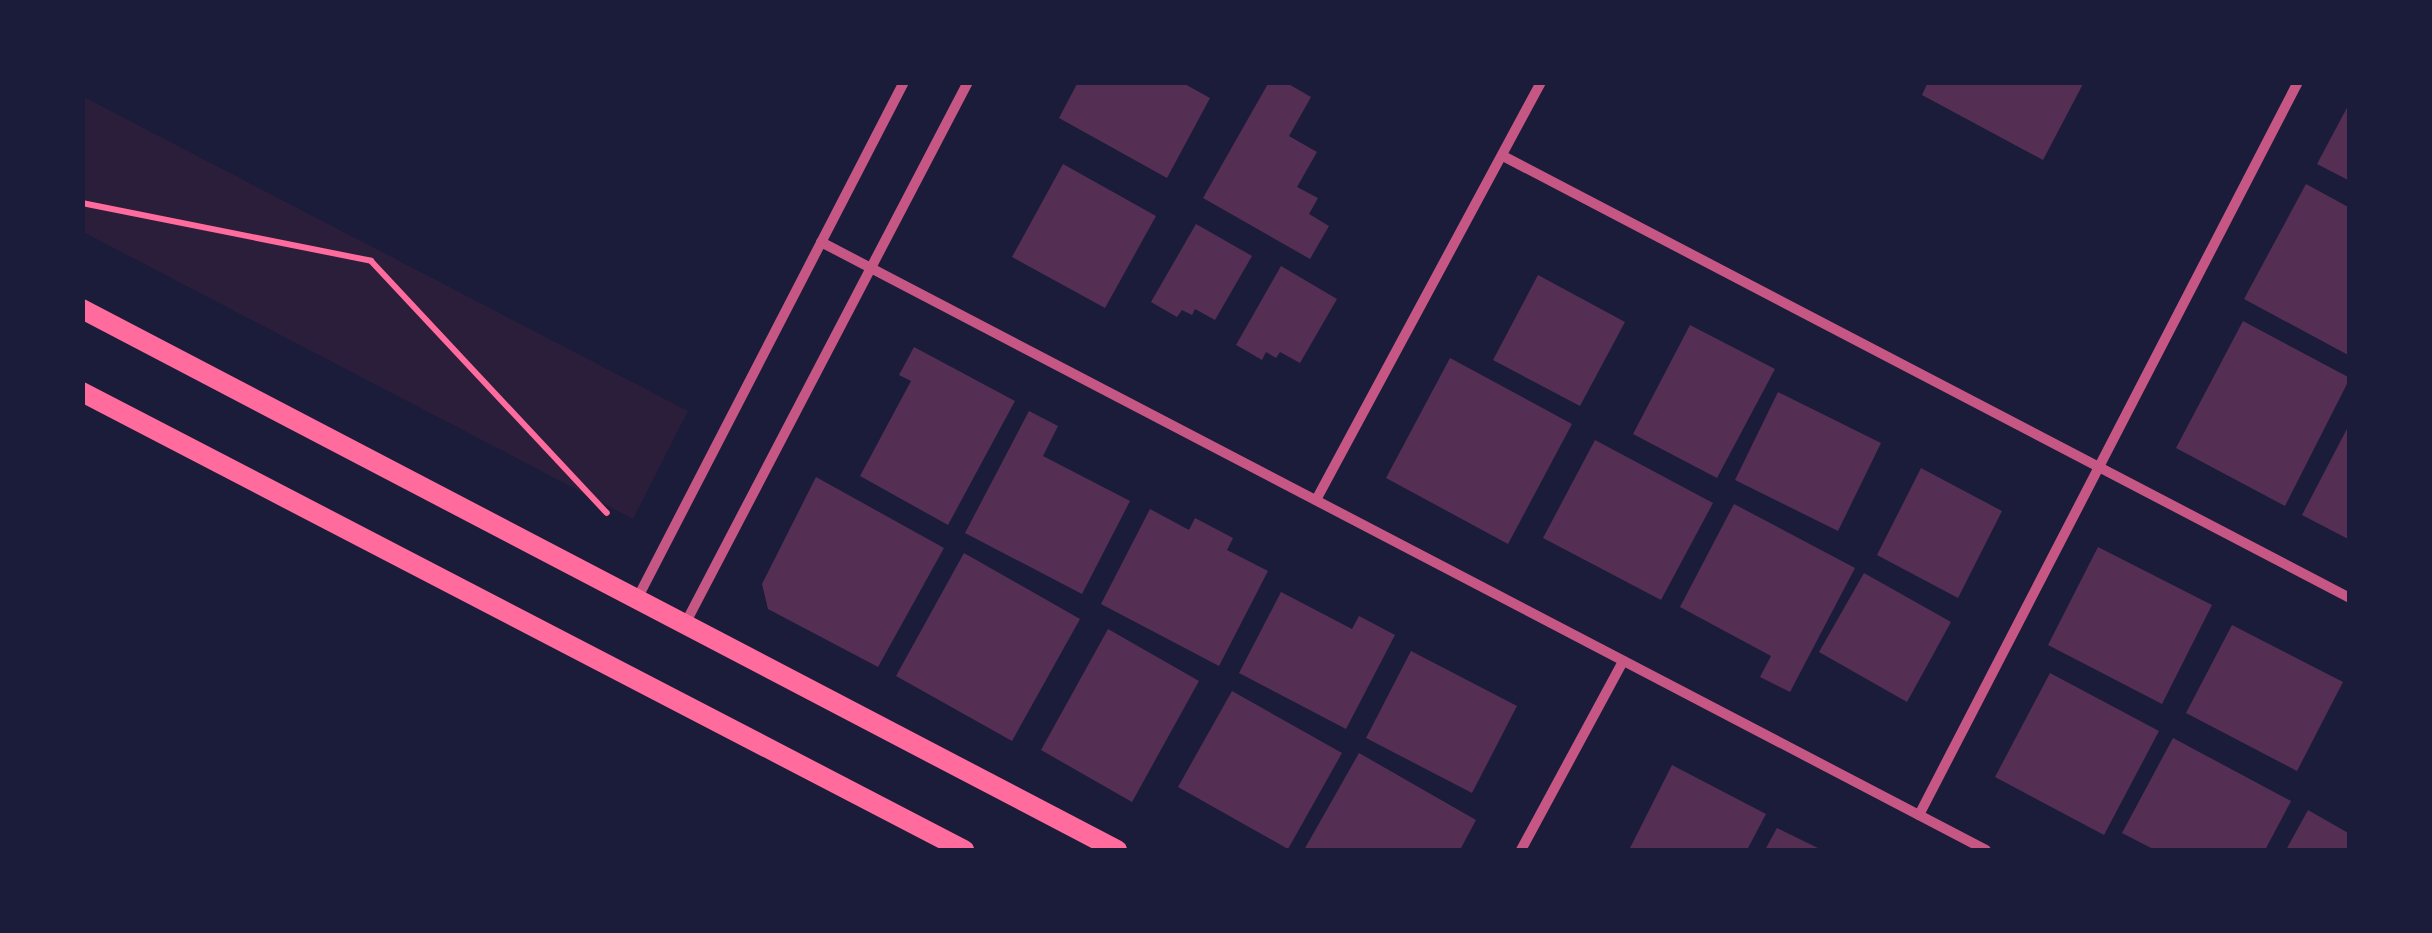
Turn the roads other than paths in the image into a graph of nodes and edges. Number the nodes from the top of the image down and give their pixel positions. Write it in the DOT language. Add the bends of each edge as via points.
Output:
graph roads {
  1 [pos="904,82"];
  2 [pos="968,82"];
  3 [pos="1540,82"];
  4 [pos="2298,82"];
  5 [pos="1503,156"];
  6 [pos="822,242"];
  7 [pos="872,266"];
  8 [pos="82,309"];
  9 [pos="82,392"];
  10 [pos="2099,468"];
  11 [pos="1316,500"];
  12 [pos="2350,598"];
  13 [pos="637,599"];
  14 [pos="685,624"];
  15 [pos="1623,661"];
  16 [pos="1918,815"];
  17 [pos="964,850"];
  18 [pos="1117,850"];
  19 [pos="1522,850"];
  20 [pos="1986,850"];
  1 -- 6 [label="street"];
  2 -- 7 [label="street"];
  3 -- 5 [label="street"];
  4 -- 10 [label="street"];
  5 -- 10 [label="street"];
  5 -- 11 [label="street"];
  6 -- 7 [label="street"];
  6 -- 13 [label="street"];
  7 -- 11 [label="street"];
  7 -- 14 [label="street"];
  8 -- 13 [label="main road"];
  9 -- 17 [label="main road"];
  10 -- 12 [label="street"];
  10 -- 16 [label="street"];
  11 -- 15 [label="street"];
  13 -- 14 [label="main road"];
  14 -- 18 [label="main road"];
  15 -- 16 [label="street"];
  15 -- 19 [label="street"];
  16 -- 20 [label="street"];
}
